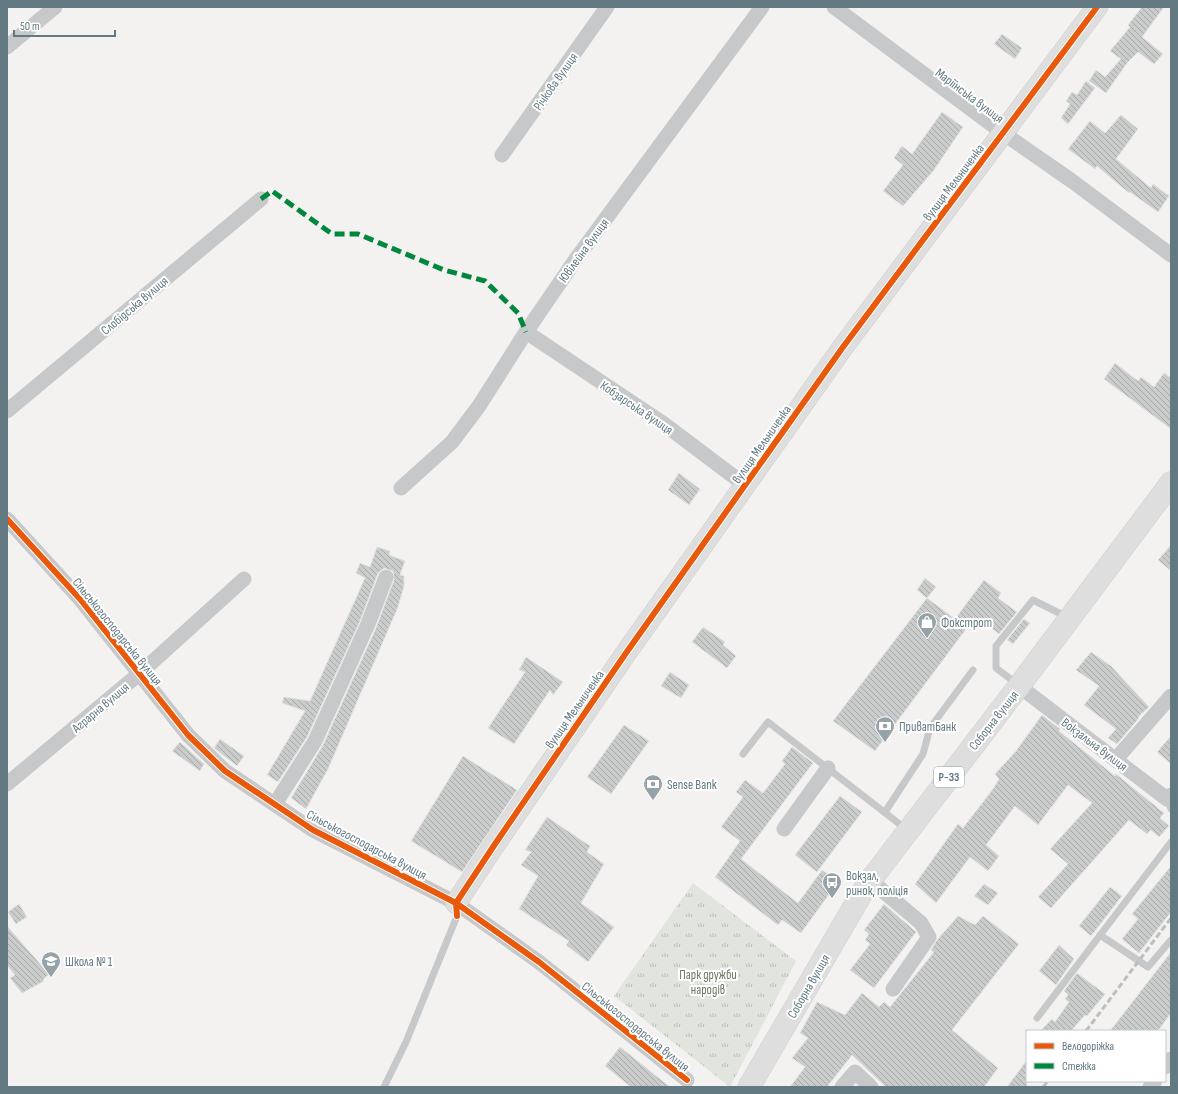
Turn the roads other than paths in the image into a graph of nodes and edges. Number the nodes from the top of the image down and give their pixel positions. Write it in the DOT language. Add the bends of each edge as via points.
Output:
graph roads {
  1 [pos="55,7"];
  2 [pos="607,7"];
  3 [pos="762,7"];
  4 [pos="834,7"];
  5 [pos="1097,7"];
  6 [pos="7,48"];
  7 [pos="1003,133"];
  8 [pos="502,154"];
  9 [pos="261,199"];
  10 [pos="1171,255"];
  11 [pos="526,332"];
  12 [pos="7,411"];
  13 [pos="1171,483"];
  14 [pos="745,485"];
  15 [pos="401,488"];
  16 [pos="7,519"];
  17 [pos="386,577"];
  18 [pos="244,579"];
  19 [pos="1069,618"];
  20 [pos="973,670"];
  21 [pos="139,674"];
  22 [pos="1019,686"];
  23 [pos="1171,696"];
  24 [pos="743,754"];
  25 [pos="1116,759"];
  26 [pos="828,768"];
  27 [pos="7,784"];
  28 [pos="1170,801"];
  29 [pos="275,804"];
  30 [pos="885,812"];
  31 [pos="784,829"];
  32 [pos="908,830"];
  33 [pos="1171,842"];
  34 [pos="870,880"];
  35 [pos="457,909"];
  36 [pos="1100,935"];
  37 [pos="1171,940"];
  38 [pos="893,989"];
  39 [pos="1037,1018"];
  40 [pos="687,1080"];
  41 [pos="384,1087"];
  42 [pos="749,1087"];
  43 [pos="842,1087"];
  44 [pos="871,1087"];
  1 -- 6 [label="street"];
  2 -- 8 [label="street, Річкова вулиця"];
  3 -- 11 [label="street, Ювілейна вулиця" via="576,259"];
  4 -- 7 [label="street, Маріїнська вулиця"];
  5 -- 7 [label="street, вулиця Мельниченка"];
  7 -- 10 [label="street, Маріїнська вулиця"];
  7 -- 14 [label="street, вулиця Мельниченка" via="843,347"];
  9 -- 12 [label="street, Слобідська вулиця"];
  11 -- 14 [label="street, Кобзарська вулиця" via="664,424"];
  11 -- 15 [label="street, Ювілейна вулиця" via="479,406 452,442"];
  13 -- 19 [label="main road, Соборна вулиця / Р-33"];
  14 -- 35 [label="street, вулиця Мельниченка" via="495,844"];
  16 -- 21 [label="street, Сільськогосподарська вулиця" via="80,599"];
  17 -- 29 [label="street" via="368,624 315,741"];
  18 -- 21 [label="street, Аграрна вулиця"];
  19 -- 22 [label="main road, Соборна вулиця / Р-33"];
  19 -- 22 [label="lane" via="1033,600 996,646 996,668"];
  20 -- 30 [label="lane" via="930,728 923,754"];
  21 -- 27 [label="street, Аграрна вулиця"];
  21 -- 29 [label="street, Сільськогосподарська вулиця" via="188,735 220,766"];
  22 -- 25 [label="street, Вокзальна вулиця"];
  22 -- 32 [label="main road, Соборна вулиця / Р-33"];
  23 -- 25 [label="street"];
  24 -- 26 [label="lane" via="768,722"];
  25 -- 28 [label="street, Вокзальна вулиця"];
  26 -- 30 [label="lane"];
  26 -- 31 [label="street"];
  29 -- 35 [label="street, Сільськогосподарська вулиця" via="313,830"];
  30 -- 32 [label="lane"];
  32 -- 34 [label="main road, Соборна вулиця / Р-33"];
  33 -- 36 [label="lane"];
  34 -- 38 [label="street" via="920,923 929,937"];
  34 -- 42 [label="main road, Соборна вулиця / Р-33"];
  35 -- 40 [label="street, Сільськогосподарська вулиця" via="538,962"];
  35 -- 41 [label="lane" via="406,1042"];
  36 -- 37 [label="lane" via="1148,967"];
  36 -- 39 [label="lane"];
  43 -- 44 [label="street" via="855,1072"];
}
